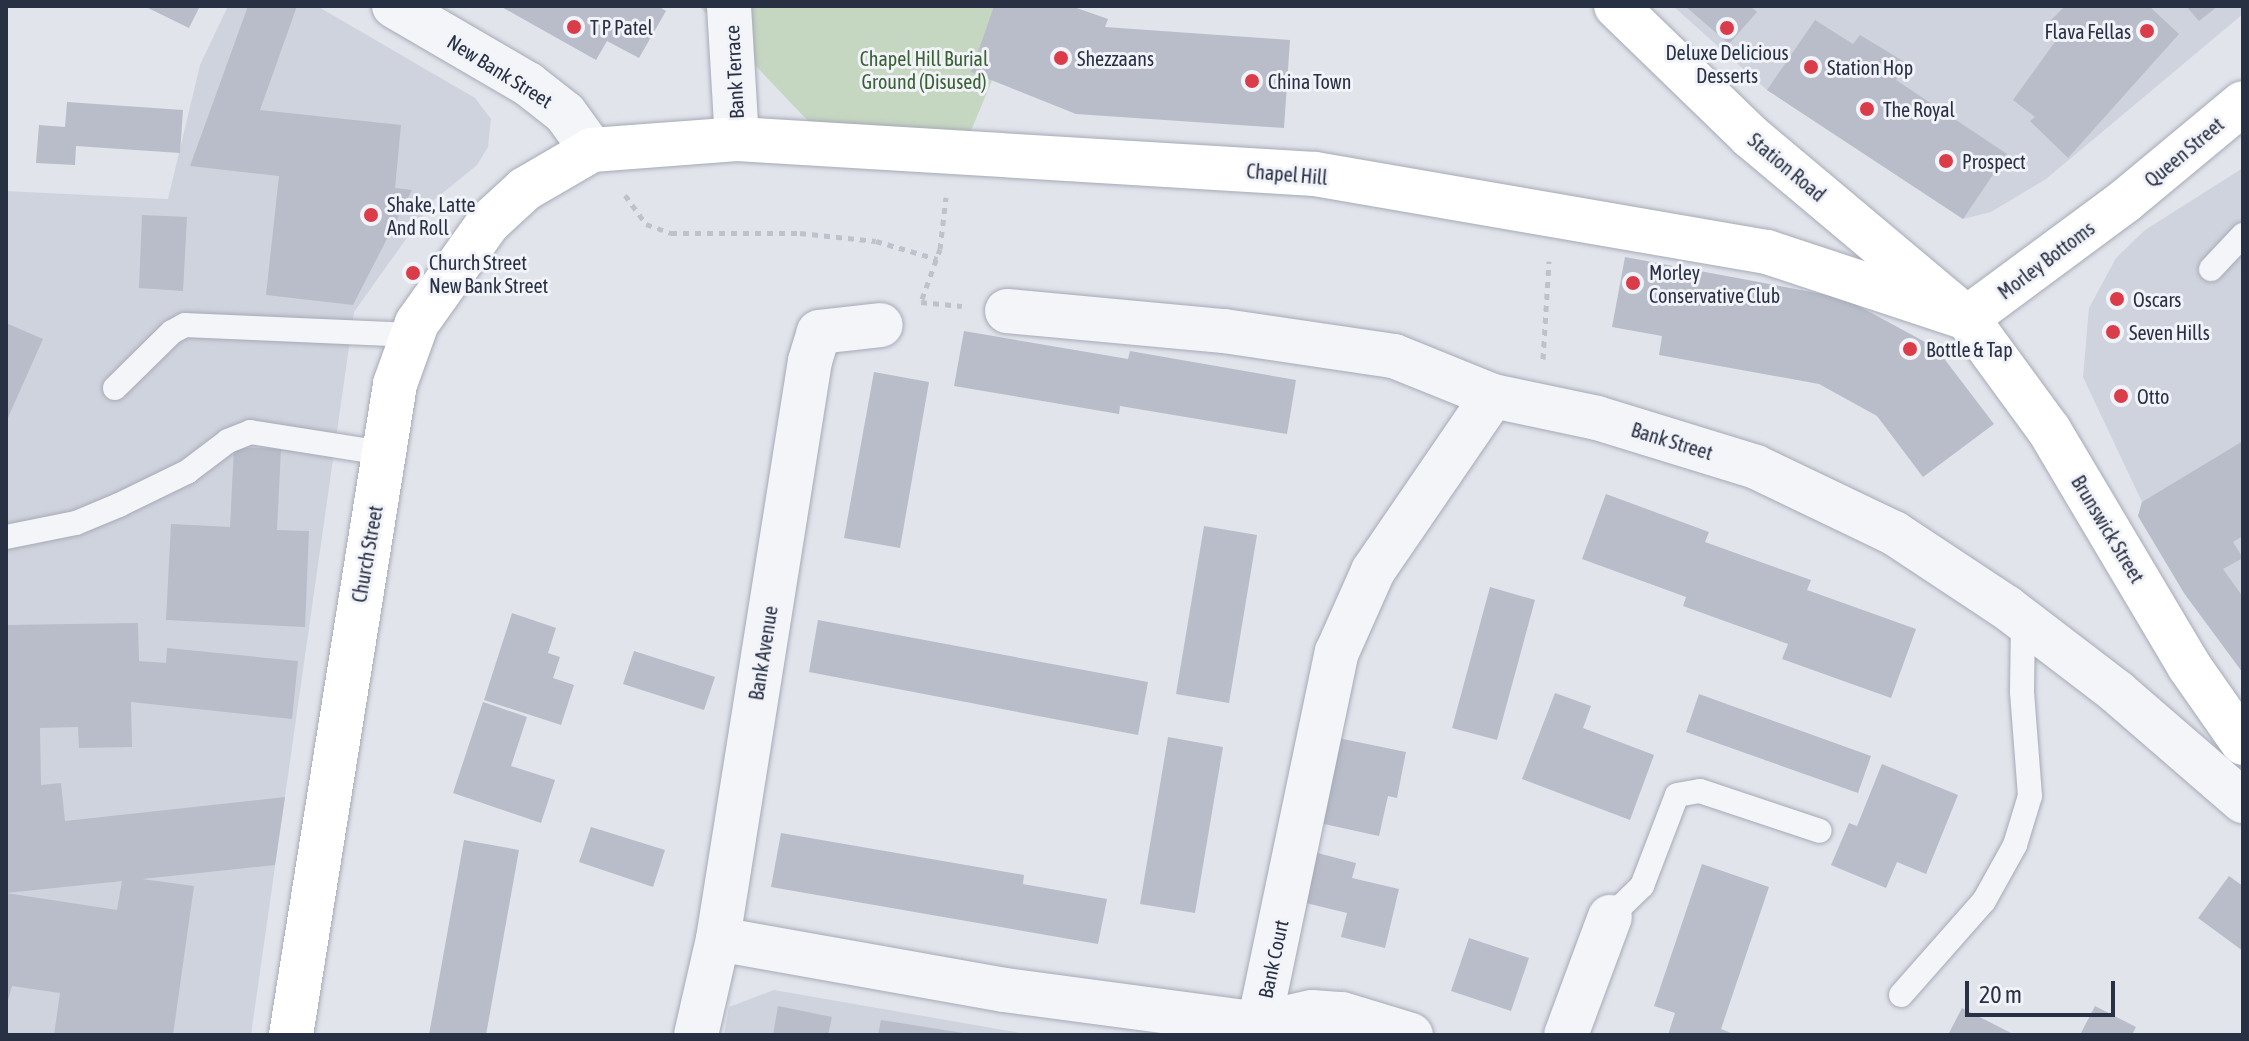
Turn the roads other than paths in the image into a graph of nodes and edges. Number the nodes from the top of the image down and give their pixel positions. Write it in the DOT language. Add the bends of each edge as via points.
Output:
graph roads {
  1 [pos="394,6"];
  2 [pos="729,6"];
  3 [pos="1616,6"];
  4 [pos="2243,103"];
  5 [pos="737,139"];
  6 [pos="592,150"];
  7 [pos="2125,201"];
  8 [pos="2243,235"];
  9 [pos="2211,269"];
  10 [pos="1007,311"];
  11 [pos="1967,318"];
  12 [pos="881,325"];
  13 [pos="413,335"];
  14 [pos="115,388"];
  15 [pos="1493,396"];
  16 [pos="383,453"];
  17 [pos="6,537"];
  18 [pos="2023,620"];
  19 [pos="2243,743"];
  20 [pos="2243,801"];
  21 [pos="1820,831"];
  22 [pos="1610,917"];
  23 [pos="718,939"];
  24 [pos="1901,995"];
  25 [pos="1259,1024"];
  26 [pos="291,1035"];
  27 [pos="696,1035"];
  28 [pos="1411,1035"];
  29 [pos="1566,1035"];
  1 -- 6 [label="street, New Bank Street" via="528,84 565,113"];
  2 -- 5 [label="street, Bank Terrace"];
  3 -- 11 [label="main road, Station Road" via="1750,136"];
  4 -- 7 [label="main road, Queen Street"];
  5 -- 6 [label="main road, Chapel Hill"];
  5 -- 11 [label="main road, Chapel Hill" via="1315,174 1767,252"];
  6 -- 13 [label="main road, Church Street" via="525,189 488,223 454,264"];
  7 -- 11 [label="main road, Morley Bottoms"];
  8 -- 9 [label="lane"];
  10 -- 15 [label="street, Bank Street" via="1239,332 1394,356"];
  11 -- 19 [label="main road, Brunswick Street" via="2049,430 2189,666"];
  12 -- 23 [label="street, Bank Avenue" via="819,332 810,361"];
  13 -- 14 [label="lane" via="185,325"];
  13 -- 16 [label="main road, Church Street" via="395,384"];
  15 -- 18 [label="street, Bank Street" via="1597,418 1756,467 1894,533"];
  15 -- 25 [label="street, Bank Court" via="1373,571 1337,652"];
  16 -- 17 [label="lane" via="250,432 228,441 187,472 119,505 76,523"];
  16 -- 26 [label="main road, Church Street"];
  18 -- 20 [label="street, Bank Street" via="2117,692"];
  18 -- 24 [label="lane" via="2022,692 2030,748 2026,809 2015,845 1984,901"];
  21 -- 22 [label="lane" via="1700,791 1677,795 1642,886"];
  22 -- 29 [label="street"];
  23 -- 25 [label="street, Bank Court" via="1005,990"];
  23 -- 27 [label="street, Bank Avenue"];
  25 -- 28 [label="street" via="1312,1012 1342,1014"];
}
